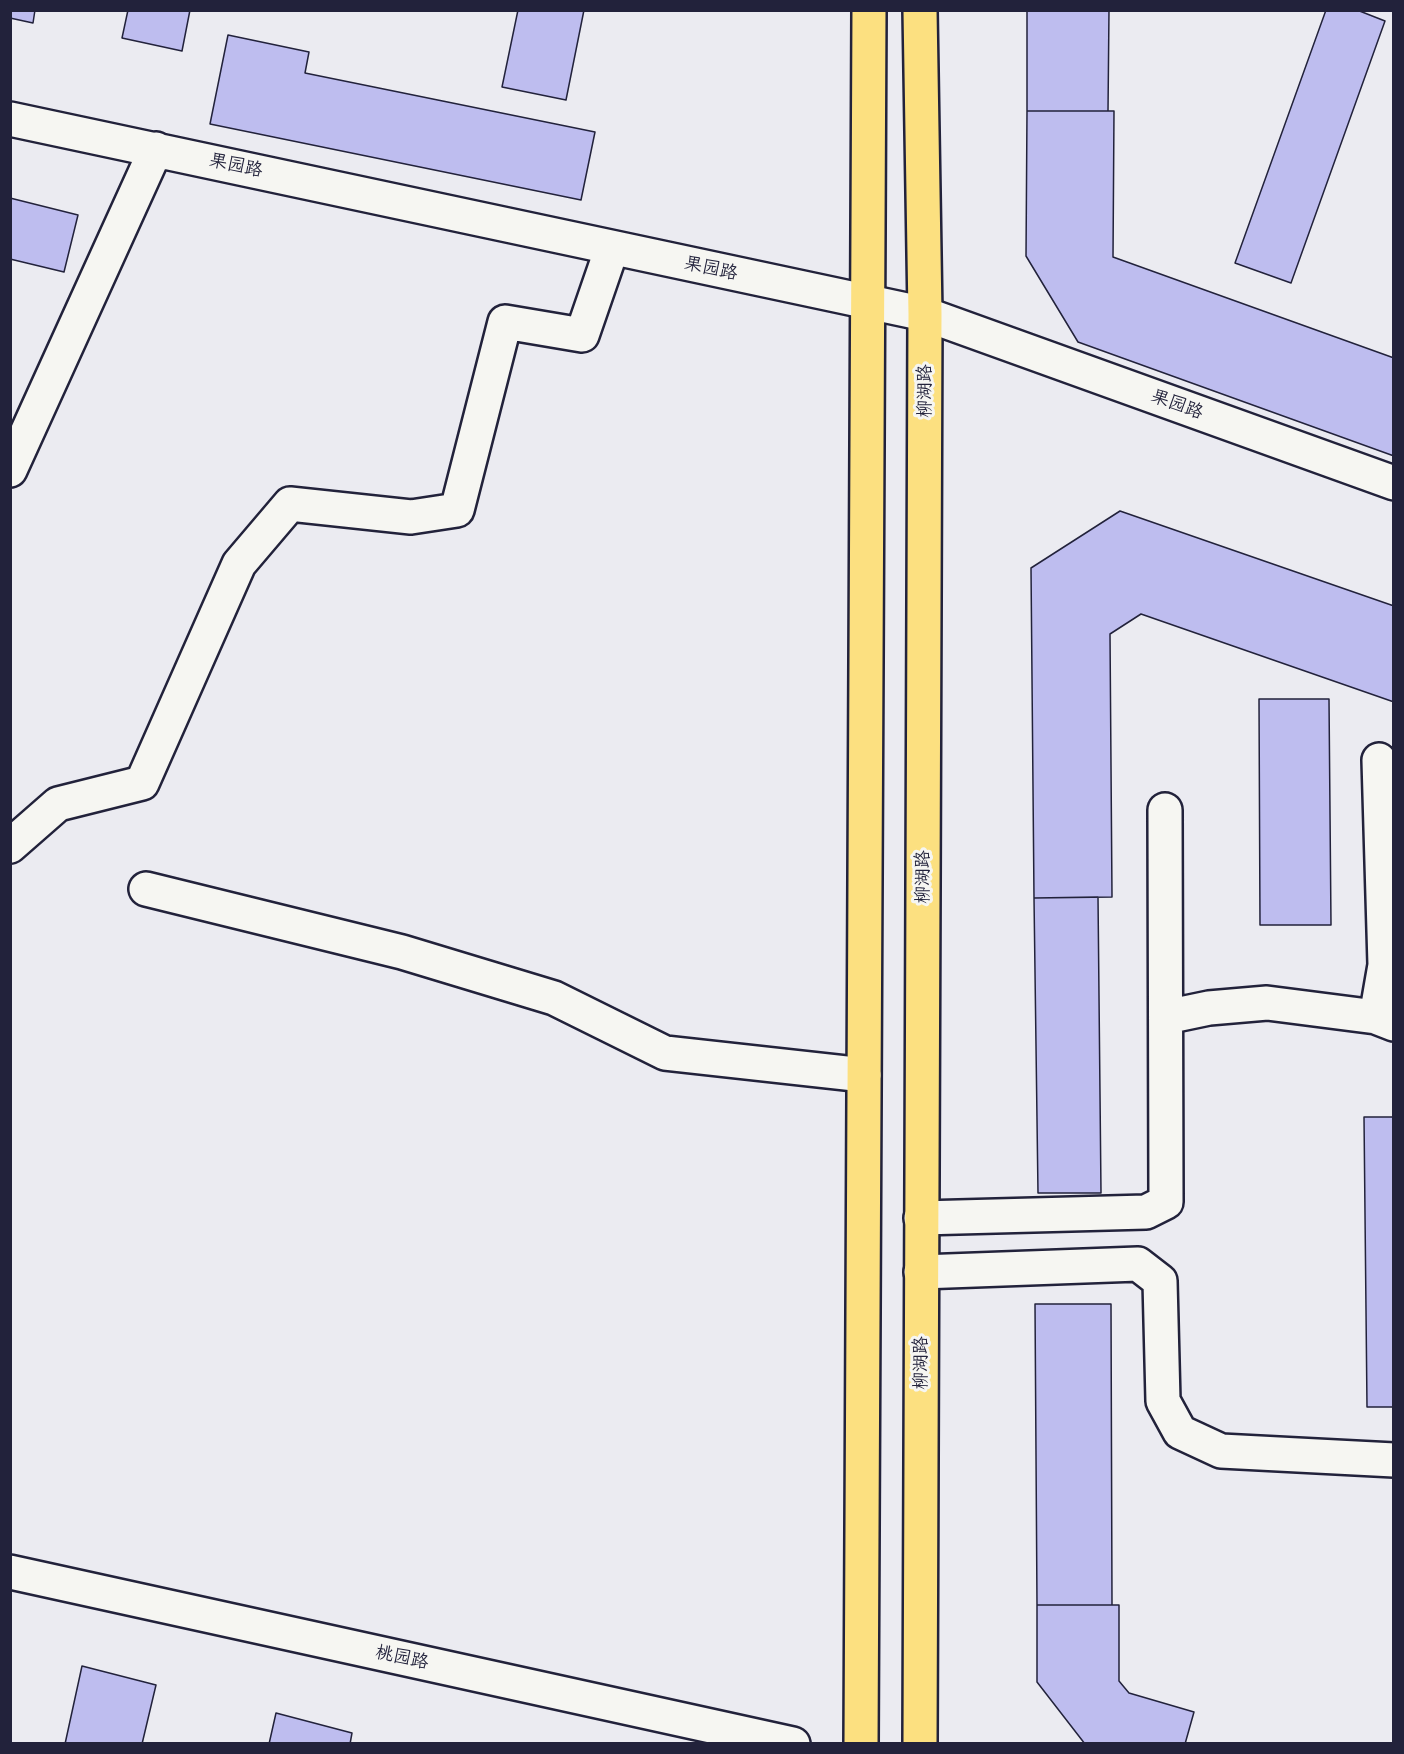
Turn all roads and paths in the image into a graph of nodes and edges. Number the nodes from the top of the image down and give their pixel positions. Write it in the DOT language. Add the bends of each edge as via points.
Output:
graph roads {
  1 [pos="869,10"];
  2 [pos="920,10"];
  3 [pos="10,118"];
  4 [pos="156,149"];
  5 [pos="612,248"];
  6 [pos="867,303"];
  7 [pos="925,314"];
  8 [pos="10,470"];
  9 [pos="1394,483"];
  10 [pos="1379,760"];
  11 [pos="1165,810"];
  12 [pos="10,846"];
  13 [pos="146,889"];
  14 [pos="1166,1017"];
  15 [pos="1385,1020"];
  16 [pos="864,1075"];
  17 [pos="921,1218"];
  18 [pos="921,1272"];
  19 [pos="1394,1460"];
  20 [pos="10,1572"];
  21 [pos="793,1743"];
  22 [pos="861,1743"];
  23 [pos="920,1743"];
  1 -- 6 [label="main road"];
  2 -- 7 [label="main road, 柳湖路"];
  3 -- 4 [label="street, 果园路"];
  4 -- 5 [label="street, 果园路"];
  4 -- 8 [label="street"];
  5 -- 6 [label="street, 果园路"];
  5 -- 12 [label="street" via="582,335 505,322 457,510 411,517 290,504 239,564 142,783 58,804"];
  6 -- 7 [label="street, 果园路"];
  6 -- 16 [label="main road"];
  7 -- 9 [label="street, 果园路"];
  7 -- 17 [label="main road, 柳湖路"];
  10 -- 15 [label="street"];
  11 -- 14 [label="street"];
  13 -- 16 [label="street" via="402,952 554,998 664,1053"];
  14 -- 15 [label="street" via="1209,1008 1268,1003"];
  14 -- 17 [label="street" via="1166,1202 1146,1212"];
  16 -- 22 [label="main road"];
  17 -- 18 [label="main road, 柳湖路"];
  18 -- 19 [label="street" via="1138,1264 1160,1281 1162,1401 1180,1432 1221,1451"];
  18 -- 23 [label="main road, 柳湖路"];
  20 -- 21 [label="street, 桃园路"];
}
